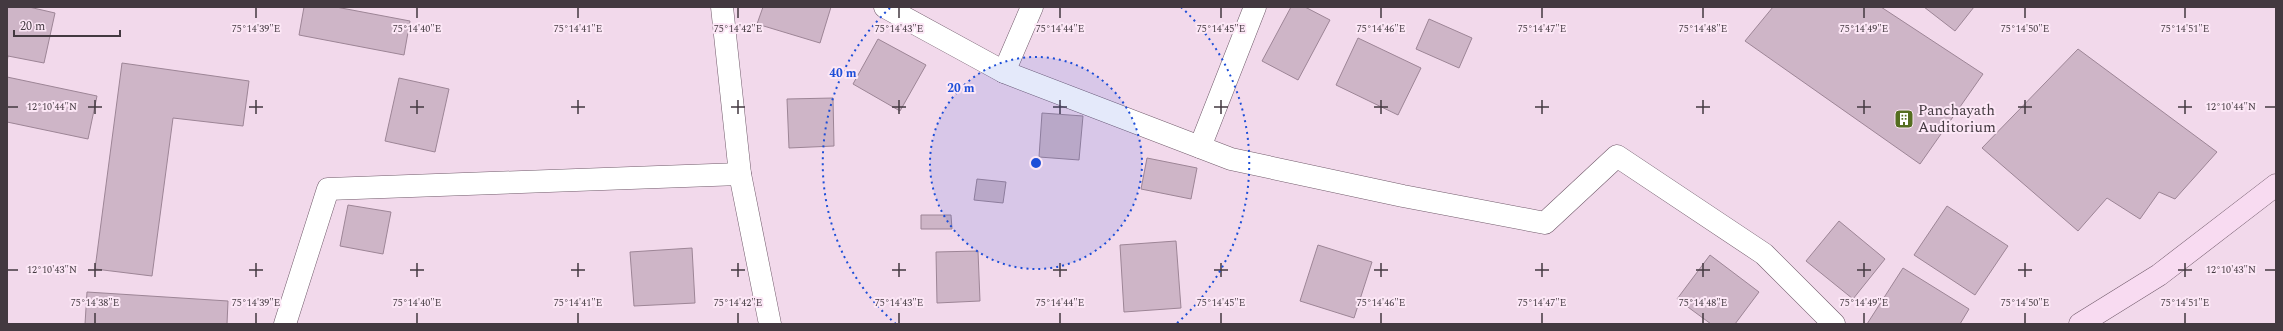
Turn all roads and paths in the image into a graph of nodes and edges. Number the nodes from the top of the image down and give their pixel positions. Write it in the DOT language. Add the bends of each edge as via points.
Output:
graph roads {
  1 [pos="722,7"];
  2 [pos="885,7"];
  3 [pos="1032,7"];
  4 [pos="1255,7"];
  5 [pos="1004,72"];
  6 [pos="1200,147"];
  7 [pos="740,174"];
  8 [pos="2276,185"];
  9 [pos="285,324"];
  10 [pos="770,324"];
  11 [pos="1834,324"];
  12 [pos="2080,324"];
  1 -- 7 [label="street"];
  2 -- 5 [label="street"];
  3 -- 5 [label="street"];
  4 -- 6 [label="street"];
  5 -- 6 [label="street"];
  6 -- 11 [label="street" via="1232,159 1545,223 1617,156 1764,254"];
  7 -- 9 [label="street" via="328,189"];
  7 -- 10 [label="street"];
  8 -- 12 [label="main road" via="2159,275"];
}
